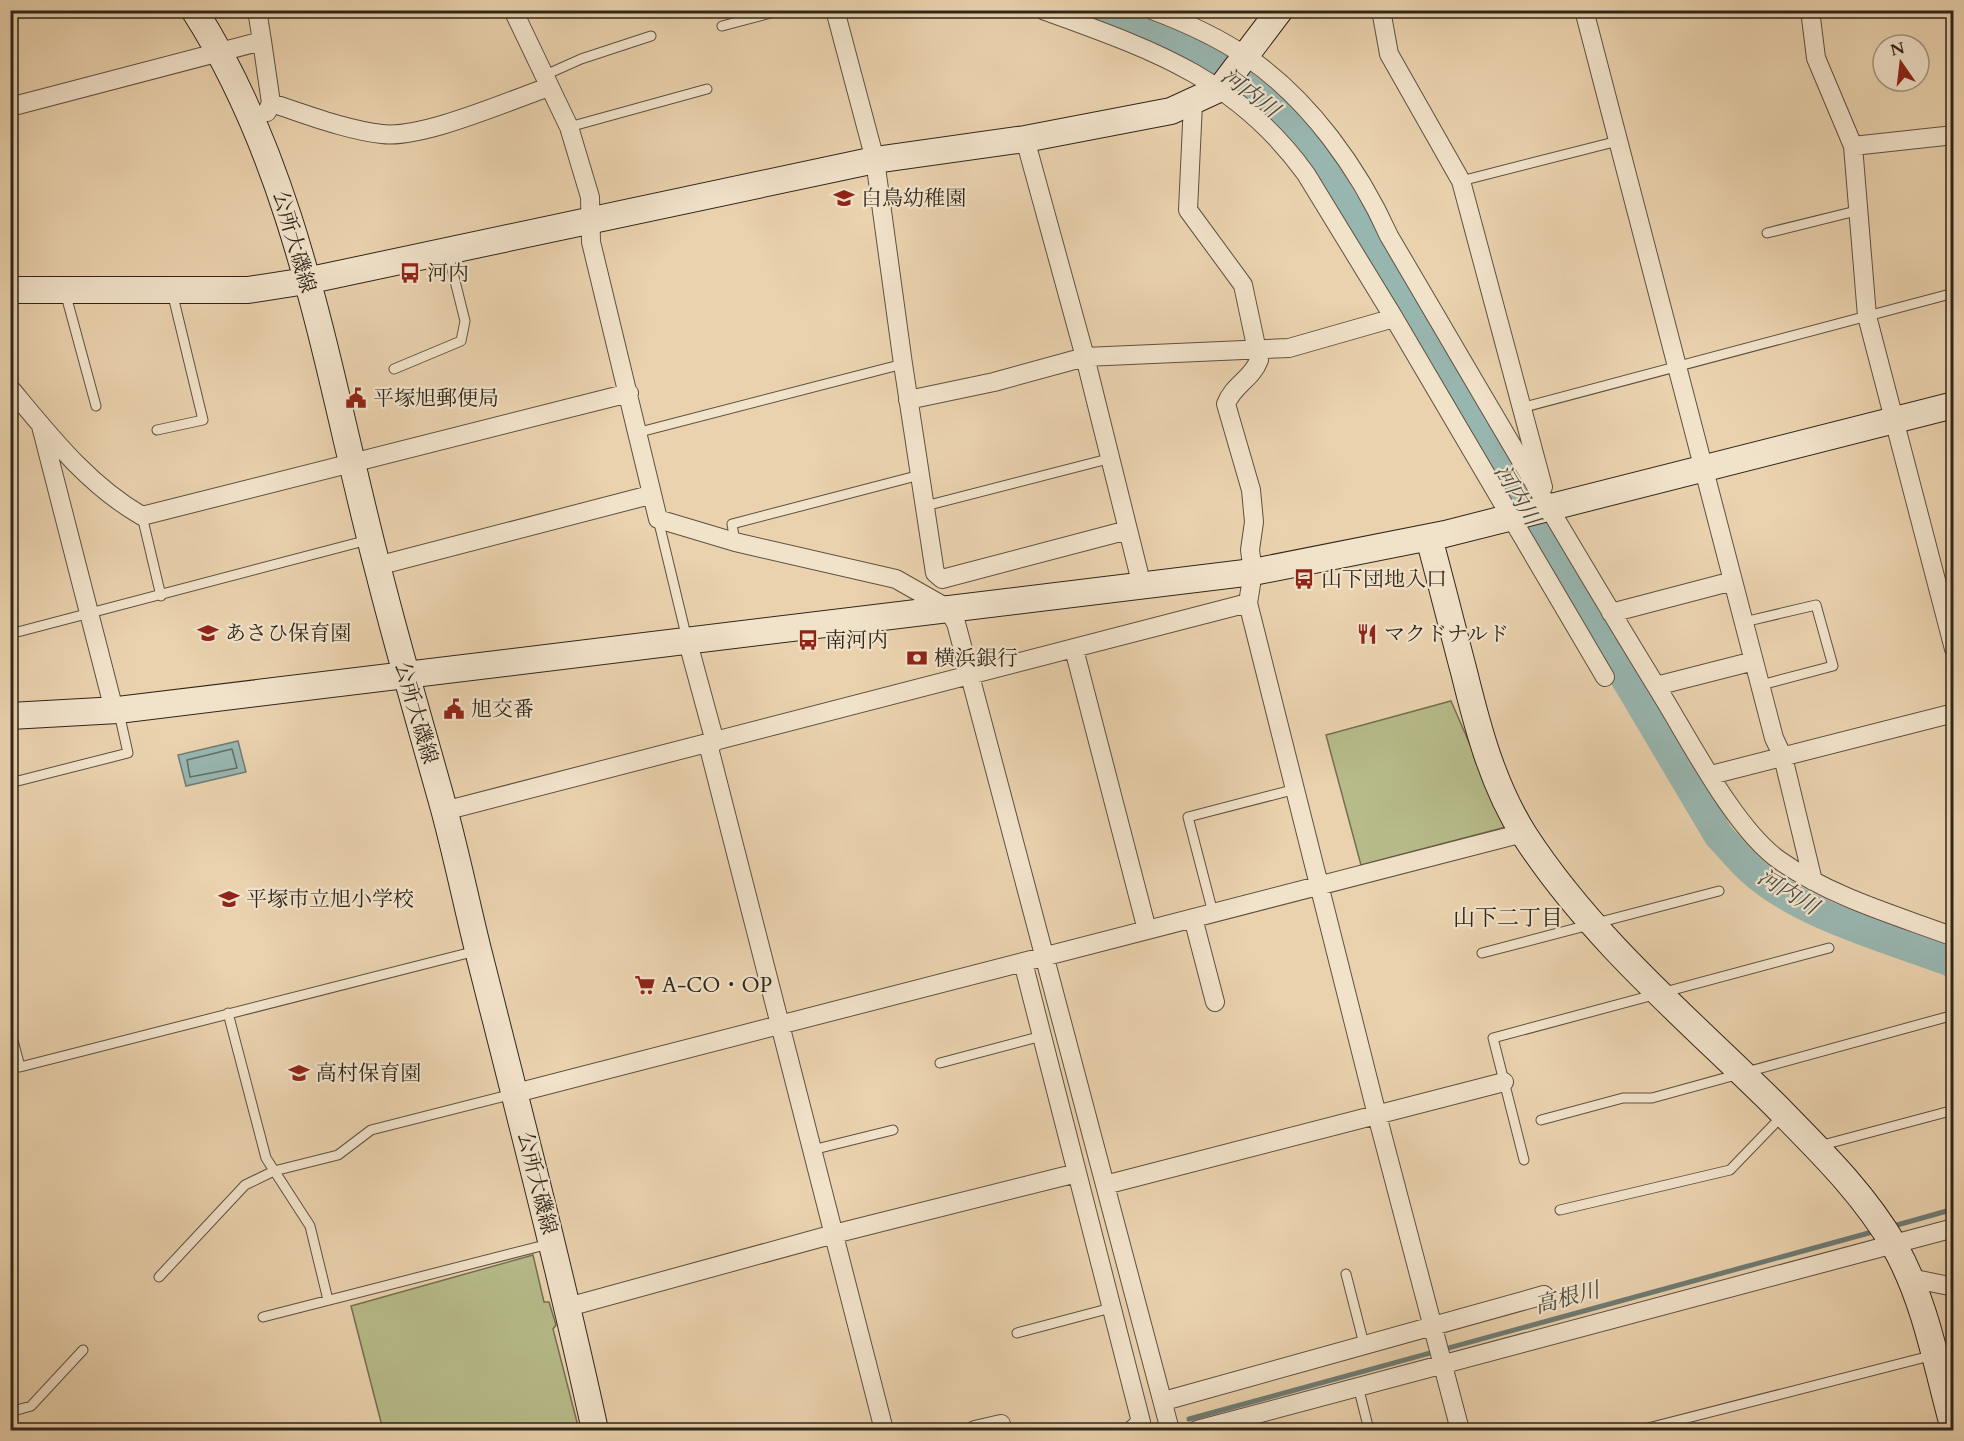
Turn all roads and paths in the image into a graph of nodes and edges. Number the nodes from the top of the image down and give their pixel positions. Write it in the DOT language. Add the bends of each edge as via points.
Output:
graph roads {
  1 [pos="194,10"];
  2 [pos="257,10"];
  3 [pos="513,10"];
  4 [pos="782,10"];
  5 [pos="836,10"];
  6 [pos="1043,10"];
  7 [pos="1152,10"];
  8 [pos="1280,10"];
  9 [pos="1381,10"];
  10 [pos="1584,10"];
  11 [pos="1816,12"];
  12 [pos="722,26"];
  13 [pos="651,36"];
  14 [pos="262,41"];
  15 [pos="221,52"];
  16 [pos="1244,59"];
  17 [pos="546,82"];
  18 [pos="1223,86"];
  19 [pos="707,89"];
  20 [pos="1194,103"];
  21 [pos="10,107"];
  22 [pos="262,112"];
  23 [pos="569,127"];
  24 [pos="1953,135"];
  25 [pos="1025,138"];
  26 [pos="1618,141"];
  27 [pos="1853,146"];
  28 [pos="875,160"];
  29 [pos="1461,181"];
  30 [pos="1860,210"];
  31 [pos="589,221"];
  32 [pos="1767,233"];
  33 [pos="447,251"];
  34 [pos="306,280"];
  35 [pos="10,290"];
  36 [pos="64,290"];
  37 [pos="171,290"];
  38 [pos="1953,293"];
  39 [pos="1867,316"];
  40 [pos="1394,318"];
  41 [pos="1257,351"];
  42 [pos="1085,357"];
  43 [pos="903,364"];
  44 [pos="1676,364"];
  45 [pos="394,369"];
  46 [pos="10,388"];
  47 [pos="629,393"];
  48 [pos="908,400"];
  49 [pos="1953,405"];
  50 [pos="96,406"];
  51 [pos="1521,408"];
  52 [pos="1893,420"];
  53 [pos="40,425"];
  54 [pos="157,430"];
  55 [pos="636,433"];
  56 [pos="1108,459"];
  57 [pos="351,462"];
  58 [pos="1704,468"];
  59 [pos="920,475"];
  60 [pos="650,495"];
  61 [pos="925,506"];
  62 [pos="1547,509"];
  63 [pos="142,516"];
  64 [pos="1511,518"];
  65 [pos="658,519"];
  66 [pos="1128,530"];
  67 [pos="1429,538"];
  68 [pos="370,539"];
  69 [pos="735,542"];
  70 [pos="377,566"];
  71 [pos="1253,572"];
  72 [pos="1733,581"];
  73 [pos="1142,586"];
  74 [pos="161,596"];
  75 [pos="1248,603"];
  76 [pos="947,608"];
  77 [pos="1611,613"];
  78 [pos="90,615"];
  79 [pos="1744,622"];
  80 [pos="10,634"];
  81 [pos="687,639"];
  82 [pos="1074,649"];
  83 [pos="1953,649"];
  84 [pos="1755,661"];
  85 [pos="405,674"];
  86 [pos="969,675"];
  87 [pos="1605,677"];
  88 [pos="1761,685"];
  89 [pos="1656,686"];
  90 [pos="116,710"];
  91 [pos="1953,713"];
  92 [pos="10,716"];
  93 [pos="711,743"];
  94 [pos="1783,757"];
  95 [pos="1711,775"];
  96 [pos="10,783"];
  97 [pos="1296,789"];
  98 [pos="444,811"];
  99 [pos="1523,833"];
  100 [pos="1813,881"];
  101 [pos="1321,885"];
  102 [pos="1719,891"];
  103 [pos="1213,913"];
  104 [pos="1193,918"];
  105 [pos="1592,925"];
  106 [pos="1147,930"];
  107 [pos="1953,937"];
  108 [pos="1829,948"];
  109 [pos="478,950"];
  110 [pos="1482,953"];
  111 [pos="1044,956"];
  112 [pos="1023,962"];
  113 [pos="1660,992"];
  114 [pos="1215,1002"];
  115 [pos="228,1013"];
  116 [pos="1953,1015"];
  117 [pos="781,1024"];
  118 [pos="10,1029"];
  119 [pos="1042,1036"];
  120 [pos="940,1063"];
  121 [pos="1742,1073"];
  122 [pos="1504,1082"];
  123 [pos="516,1093"];
  124 [pos="1953,1110"];
  125 [pos="1784,1114"];
  126 [pos="1377,1115"];
  127 [pos="1541,1120"];
  128 [pos="893,1130"];
  129 [pos="1817,1147"];
  130 [pos="812,1149"];
  131 [pos="1524,1160"];
  132 [pos="274,1171"];
  133 [pos="1077,1173"];
  134 [pos="1105,1185"];
  135 [pos="1560,1210"];
  136 [pos="1953,1228"];
  137 [pos="834,1234"];
  138 [pos="1891,1242"];
  139 [pos="552,1243"];
  140 [pos="1346,1274"];
  141 [pos="159,1277"];
  142 [pos="1910,1278"];
  143 [pos="1953,1287"];
  144 [pos="1544,1295"];
  145 [pos="328,1300"];
  146 [pos="568,1307"];
  147 [pos="1112,1308"];
  148 [pos="263,1317"];
  149 [pos="1433,1325"];
  150 [pos="1017,1333"];
  151 [pos="1364,1344"];
  152 [pos="83,1350"];
  153 [pos="1941,1359"];
  154 [pos="1443,1364"];
  155 [pos="1358,1386"];
  156 [pos="1164,1401"];
  157 [pos="10,1412"];
  158 [pos="1001,1424"];
  159 [pos="1953,1426"];
  160 [pos="1207,1429"];
  161 [pos="1644,1429"];
  162 [pos="595,1431"];
  163 [pos="884,1431"];
  164 [pos="975,1431"];
  165 [pos="1132,1431"];
  166 [pos="1170,1431"];
  167 [pos="1370,1431"];
  168 [pos="1460,1431"];
  1 -- 15 [label="street, 公所大磯線"];
  2 -- 14 [label="street"];
  3 -- 17 [label="street"];
  4 -- 12 [label="lane"];
  5 -- 28 [label="street"];
  6 -- 18 [label="street" via="1161,56"];
  7 -- 16 [label="street"];
  8 -- 16 [label="street"];
  9 -- 29 [label="street" via="1389,54"];
  10 -- 26 [label="street"];
  11 -- 27 [label="street" via="1816,58"];
  13 -- 17 [label="lane" via="581,59"];
  14 -- 15 [label="street"];
  14 -- 22 [label="street"];
  15 -- 21 [label="street"];
  15 -- 22 [label="street, 公所大磯線"];
  16 -- 18 [label="street"];
  16 -- 62 [label="street" via="1305,109 1349,165"];
  17 -- 22 [label="street" via="435,126 404,134 382,134"];
  17 -- 23 [label="street"];
  18 -- 20 [label="street"];
  18 -- 40 [label="street" via="1293,155"];
  19 -- 23 [label="lane"];
  20 -- 25 [label="street" via="1171,111"];
  20 -- 41 [label="street" via="1188,210 1243,285"];
  22 -- 34 [label="street, 公所大磯線"];
  23 -- 31 [label="street" via="590,197"];
  24 -- 27 [label="street"];
  25 -- 28 [label="street"];
  25 -- 42 [label="street"];
  26 -- 29 [label="lane"];
  26 -- 44 [label="street"];
  27 -- 30 [label="street"];
  28 -- 31 [label="street"];
  28 -- 43 [label="street"];
  29 -- 51 [label="street"];
  30 -- 32 [label="lane"];
  30 -- 39 [label="street"];
  31 -- 33 [label="street"];
  31 -- 47 [label="street"];
  33 -- 34 [label="street"];
  33 -- 45 [label="lane" via="465,321 461,341"];
  34 -- 37 [label="street" via="248,290"];
  34 -- 57 [label="street, 公所大磯線"];
  35 -- 36 [label="street"];
  36 -- 37 [label="street"];
  36 -- 50 [label="lane"];
  37 -- 54 [label="lane" via="203,420"];
  38 -- 39 [label="lane"];
  39 -- 44 [label="lane"];
  39 -- 52 [label="street"];
  40 -- 41 [label="street" via="1289,348"];
  40 -- 64 [label="street"];
  41 -- 42 [label="street"];
  41 -- 71 [label="street" via="1255,372 1230,392 1226,404 1251,490"];
  42 -- 48 [label="street"];
  42 -- 56 [label="street"];
  43 -- 48 [label="street"];
  43 -- 55 [label="lane"];
  44 -- 51 [label="lane"];
  44 -- 58 [label="street"];
  46 -- 53 [label="street"];
  47 -- 55 [label="street"];
  47 -- 57 [label="street"];
  48 -- 59 [label="street"];
  49 -- 52 [label="street"];
  51 -- 62 [label="street"];
  52 -- 58 [label="street"];
  52 -- 83 [label="street"];
  53 -- 63 [label="street" via="92,481"];
  53 -- 78 [label="street"];
  55 -- 60 [label="street"];
  56 -- 61 [label="lane"];
  56 -- 66 [label="street"];
  57 -- 63 [label="street"];
  57 -- 68 [label="street, 公所大磯線"];
  58 -- 62 [label="street"];
  58 -- 72 [label="street"];
  59 -- 61 [label="street"];
  59 -- 69 [label="lane" via="732,524"];
  60 -- 65 [label="street"];
  60 -- 70 [label="street"];
  61 -- 66 [label="street" via="935,573 942,579"];
  62 -- 64 [label="street"];
  62 -- 77 [label="street"];
  63 -- 74 [label="lane"];
  64 -- 67 [label="street"];
  64 -- 87 [label="street"];
  65 -- 69 [label="street"];
  65 -- 81 [label="lane"];
  66 -- 73 [label="street"];
  67 -- 71 [label="street"];
  67 -- 99 [label="street" via="1479,732 1496,780"];
  68 -- 70 [label="street, 公所大磯線"];
  68 -- 74 [label="lane"];
  69 -- 76 [label="street" via="896,579"];
  70 -- 85 [label="street, 公所大磯線"];
  71 -- 73 [label="street"];
  71 -- 75 [label="street"];
  72 -- 77 [label="street"];
  72 -- 79 [label="street"];
  73 -- 76 [label="street"];
  74 -- 78 [label="lane"];
  75 -- 82 [label="street"];
  75 -- 97 [label="street"];
  76 -- 81 [label="street"];
  76 -- 86 [label="street" via="956,623"];
  77 -- 89 [label="street"];
  78 -- 80 [label="lane"];
  78 -- 90 [label="street"];
  79 -- 84 [label="street"];
  79 -- 88 [label="lane" via="1816,605 1833,666"];
  81 -- 85 [label="street"];
  81 -- 93 [label="street"];
  82 -- 86 [label="street"];
  82 -- 106 [label="street"];
  84 -- 88 [label="street"];
  84 -- 89 [label="street"];
  85 -- 90 [label="street"];
  85 -- 98 [label="street, 公所大磯線"];
  86 -- 93 [label="street"];
  86 -- 111 [label="street"];
  88 -- 94 [label="street" via="1774,738"];
  89 -- 95 [label="street"];
  90 -- 92 [label="street"];
  90 -- 96 [label="lane" via="128,753"];
  91 -- 94 [label="street"];
  93 -- 98 [label="street"];
  93 -- 117 [label="street"];
  94 -- 95 [label="street"];
  94 -- 100 [label="street"];
  95 -- 100 [label="street" via="1751,834 1778,860"];
  97 -- 101 [label="street"];
  97 -- 103 [label="lane" via="1188,817"];
  98 -- 109 [label="street, 公所大磯線"];
  99 -- 101 [label="street"];
  99 -- 105 [label="street"];
  100 -- 107 [label="street"];
  101 -- 103 [label="street"];
  101 -- 126 [label="street"];
  102 -- 105 [label="lane"];
  103 -- 104 [label="street"];
  104 -- 106 [label="street"];
  104 -- 114 [label="street"];
  105 -- 110 [label="lane"];
  105 -- 113 [label="street"];
  106 -- 111 [label="street"];
  108 -- 113 [label="lane"];
  109 -- 115 [label="lane"];
  109 -- 123 [label="street, 公所大磯線"];
  111 -- 112 [label="street"];
  111 -- 134 [label="street"];
  112 -- 117 [label="street"];
  112 -- 119 [label="street"];
  113 -- 121 [label="street"];
  113 -- 122 [label="lane" via="1493,1038"];
  115 -- 118 [label="lane" via="20,1067"];
  115 -- 132 [label="lane" via="266,1158"];
  116 -- 121 [label="lane"];
  117 -- 123 [label="street"];
  117 -- 130 [label="street"];
  119 -- 120 [label="lane"];
  119 -- 133 [label="street"];
  121 -- 125 [label="street"];
  121 -- 127 [label="lane" via="1652,1098 1623,1098"];
  122 -- 126 [label="street"];
  122 -- 131 [label="lane"];
  123 -- 132 [label="lane" via="371,1130 338,1155"];
  123 -- 139 [label="street, 公所大磯線"];
  124 -- 129 [label="lane"];
  125 -- 129 [label="street"];
  125 -- 135 [label="lane" via="1730,1170"];
  126 -- 134 [label="street"];
  126 -- 149 [label="street"];
  128 -- 130 [label="lane"];
  129 -- 138 [label="street" via="1873,1211"];
  130 -- 137 [label="street"];
  132 -- 141 [label="lane" via="245,1185"];
  132 -- 145 [label="lane" via="310,1226"];
  133 -- 137 [label="street"];
  133 -- 147 [label="street"];
  134 -- 156 [label="street"];
  136 -- 138 [label="street"];
  137 -- 146 [label="street"];
  137 -- 163 [label="street"];
  138 -- 142 [label="street"];
  138 -- 154 [label="street"];
  139 -- 145 [label="lane"];
  139 -- 146 [label="street, 公所大磯線"];
  140 -- 151 [label="lane"];
  142 -- 143 [label="street"];
  142 -- 153 [label="street"];
  144 -- 149 [label="street"];
  145 -- 148 [label="lane"];
  146 -- 162 [label="street, 公所大磯線"];
  147 -- 150 [label="lane"];
  147 -- 165 [label="street" via="1141,1422"];
  149 -- 151 [label="street"];
  149 -- 154 [label="street"];
  151 -- 156 [label="street"];
  152 -- 157 [label="lane" via="31,1406"];
  153 -- 159 [label="street"];
  153 -- 161 [label="lane"];
  154 -- 155 [label="street"];
  154 -- 168 [label="street"];
  155 -- 160 [label="street"];
  155 -- 167 [label="lane"];
  156 -- 166 [label="street"];
  158 -- 164 [label="street"];
}
